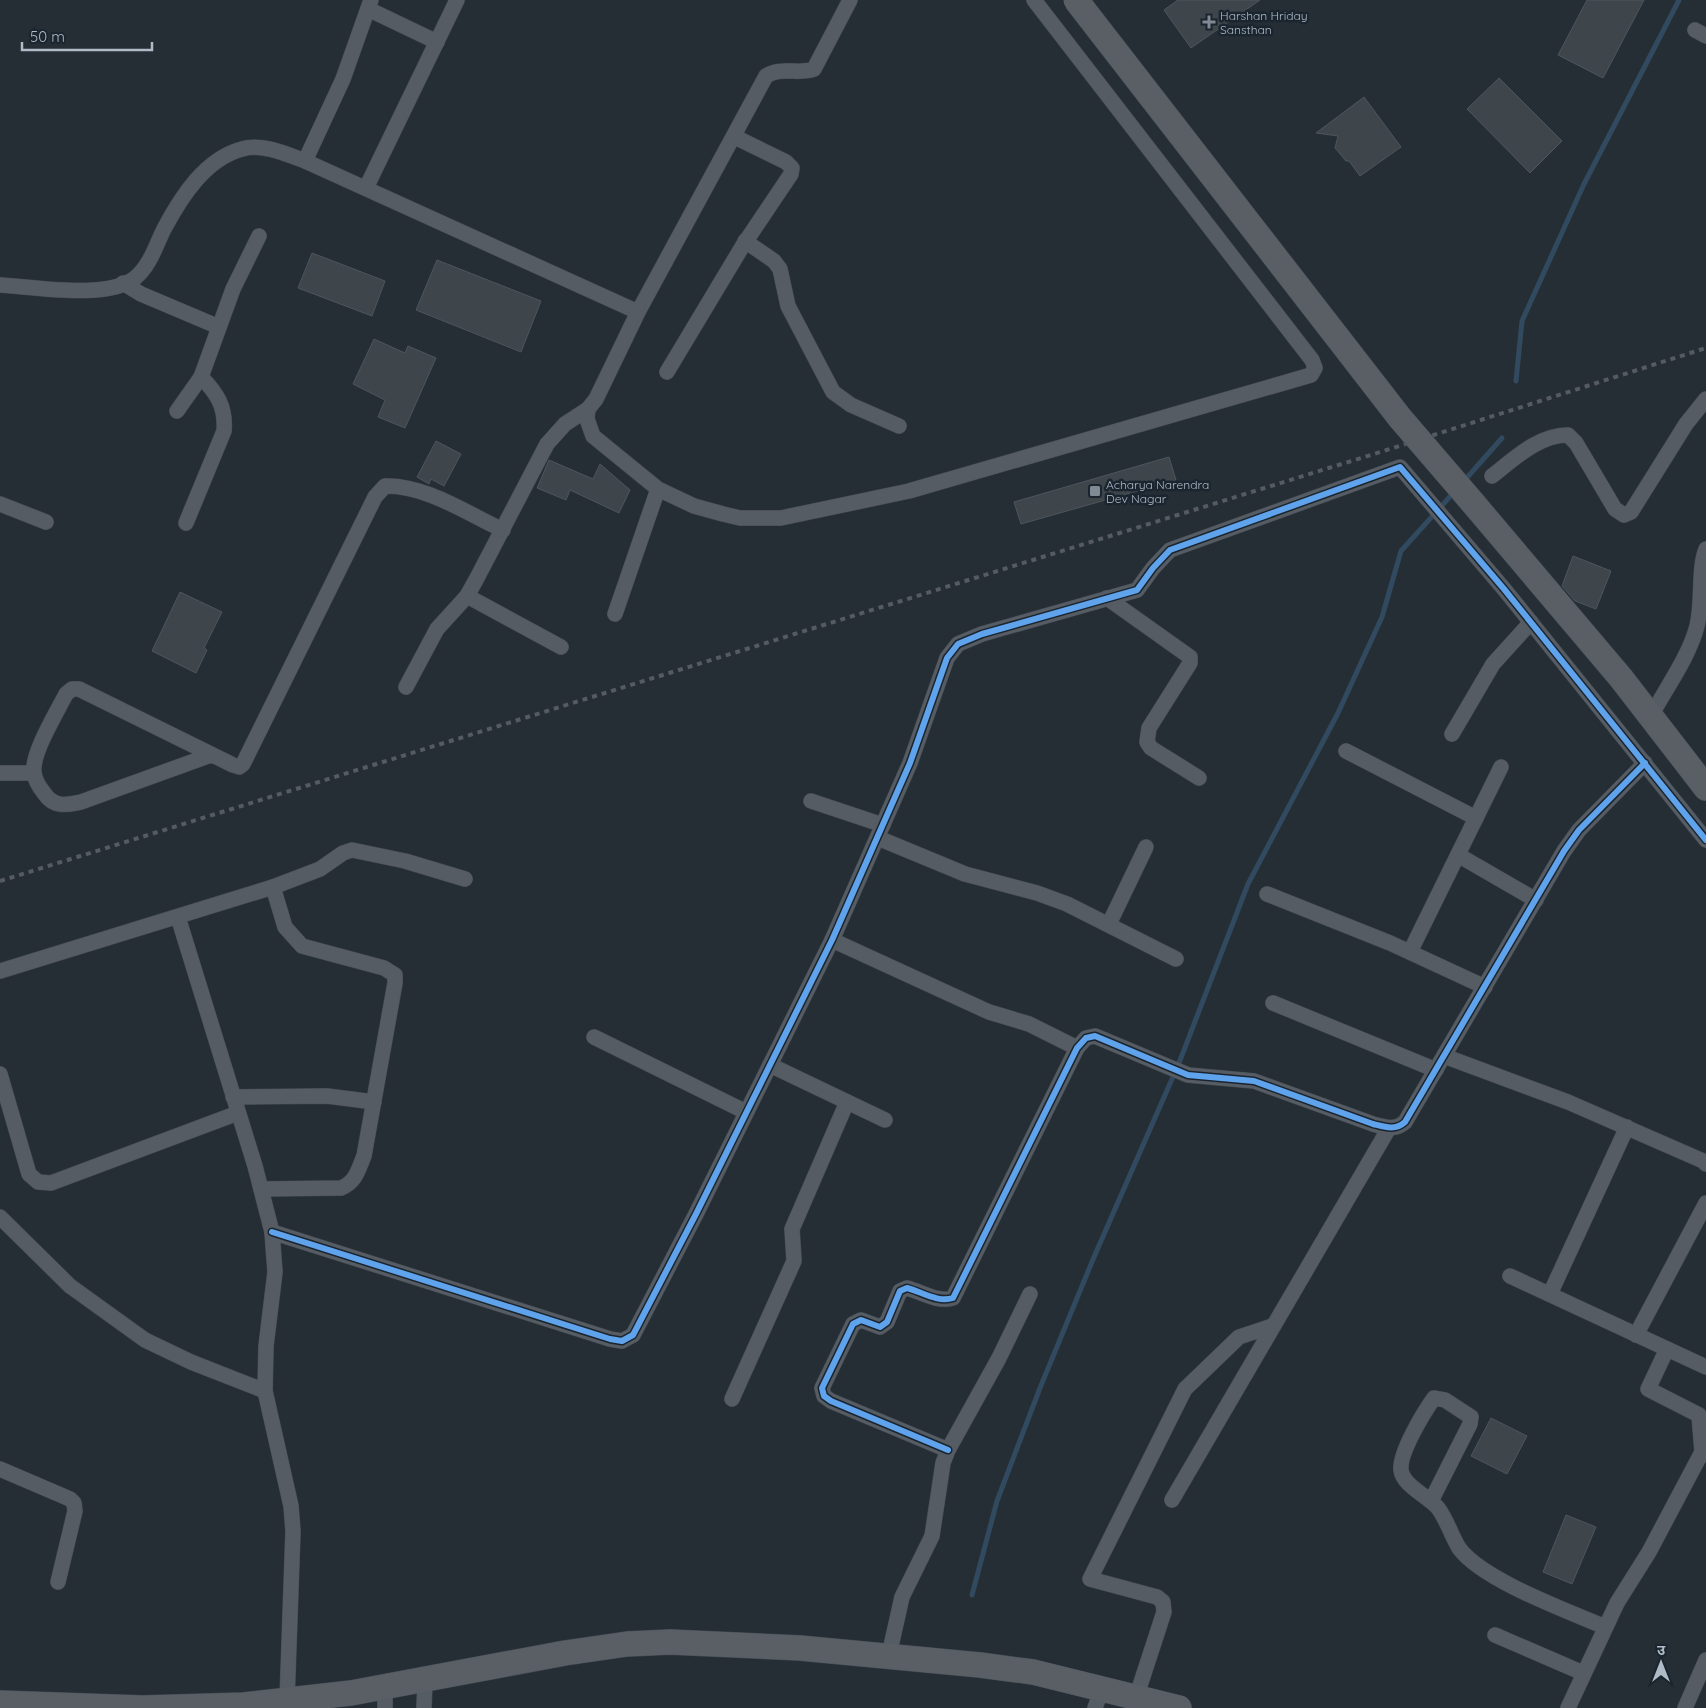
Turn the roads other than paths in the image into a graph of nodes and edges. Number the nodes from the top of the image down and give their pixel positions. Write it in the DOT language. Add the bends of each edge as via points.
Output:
graph roads {
  1 [pos="457,0"];
  2 [pos="850,0"];
  3 [pos="1034,0"];
  4 [pos="1076,0"];
  5 [pos="369,5"];
  6 [pos="437,42"];
  7 [pos="735,136"];
  8 [pos="305,161"];
  9 [pos="366,188"];
  10 [pos="259,236"];
  11 [pos="745,241"];
  12 [pos="123,283"];
  13 [pos="0,285"];
  14 [pos="638,312"];
  15 [pos="219,327"];
  16 [pos="667,372"];
  17 [pos="200,377"];
  18 [pos="1706,399"];
  19 [pos="588,408"];
  20 [pos="177,410"];
  21 [pos="899,426"];
  22 [pos="1492,476"];
  23 [pos="658,488"];
  24 [pos="0,504"];
  25 [pos="46,522"];
  26 [pos="186,522"];
  27 [pos="502,530"];
  28 [pos="1706,549"];
  29 [pos="467,596"];
  30 [pos="1106,598"];
  31 [pos="615,614"];
  32 [pos="1531,622"];
  33 [pos="561,647"];
  34 [pos="406,688"];
  35 [pos="1651,716"];
  36 [pos="1452,734"];
  37 [pos="1346,751"];
  38 [pos="211,755"];
  39 [pos="1645,764"];
  40 [pos="1501,768"];
  41 [pos="0,773"];
  42 [pos="34,773"];
  43 [pos="1199,778"];
  44 [pos="1706,788"];
  45 [pos="811,801"];
  46 [pos="1476,818"];
  47 [pos="881,832"];
  48 [pos="1706,840"];
  49 [pos="1146,847"];
  50 [pos="1458,855"];
  51 [pos="465,879"];
  52 [pos="273,887"];
  53 [pos="1267,894"];
  54 [pos="1536,900"];
  55 [pos="178,917"];
  56 [pos="1109,924"];
  57 [pos="832,940"];
  58 [pos="1410,952"];
  59 [pos="1176,960"];
  60 [pos="0,971"];
  61 [pos="1485,986"];
  62 [pos="1274,1003"];
  63 [pos="594,1037"];
  64 [pos="1077,1048"];
  65 [pos="1444,1056"];
  66 [pos="770,1064"];
  67 [pos="1436,1070"];
  68 [pos="0,1074"];
  69 [pos="233,1097"];
  70 [pos="374,1102"];
  71 [pos="847,1102"];
  72 [pos="746,1112"];
  73 [pos="238,1113"];
  74 [pos="885,1120"];
  75 [pos="1627,1127"];
  76 [pos="1389,1128"];
  77 [pos="1706,1164"];
  78 [pos="261,1189"];
  79 [pos="1706,1203"];
  80 [pos="0,1217"];
  81 [pos="272,1232"];
  82 [pos="1510,1276"];
  83 [pos="1030,1294"];
  84 [pos="1550,1294"];
  85 [pos="1272,1326"];
  86 [pos="1636,1335"];
  87 [pos="1667,1349"];
  88 [pos="1706,1367"];
  89 [pos="265,1392"];
  90 [pos="732,1399"];
  91 [pos="948,1450"];
  92 [pos="1704,1454"];
  93 [pos="0,1469"];
  94 [pos="1172,1500"];
  95 [pos="1431,1501"];
  96 [pos="58,1582"];
  97 [pos="1606,1627"];
  98 [pos="1495,1635"];
  99 [pos="888,1655"];
  100 [pos="1706,1660"];
  101 [pos="1584,1673"];
  102 [pos="425,1680"];
  103 [pos="1700,1689"];
  104 [pos="385,1697"];
  105 [pos="1099,1698"];
  106 [pos="287,1701"];
  107 [pos="1134,1702"];
  108 [pos="6,1705"];
  109 [pos="424,1708"];
  110 [pos="1179,1708"];
  111 [pos="1568,1708"];
  112 [pos="1685,1708"];
  1 -- 6 [label="street"];
  2 -- 7 [label="street" via="814,69 806,72 781,70 766,76"];
  3 -- 23 [label="street" via="1312,360 1314,368 1311,375 909,491 781,518 723,514 694,506"];
  4 -- 35 [label="main road, bridge" via="1400,418"];
  5 -- 6 [label="street"];
  5 -- 8 [label="street" via="343,79"];
  6 -- 9 [label="street"];
  7 -- 11 [label="street" via="792,168"];
  7 -- 14 [label="street"];
  8 -- 9 [label="street"];
  8 -- 12 [label="street" via="261,148 243,148 220,159 180,200 146,265 134,278"];
  9 -- 14 [label="street"];
  10 -- 15 [label="street"];
  11 -- 16 [label="street"];
  11 -- 21 [label="street" via="780,269 788,306 833,392 850,405"];
  12 -- 13 [label="street" via="94,291"];
  12 -- 15 [label="street"];
  14 -- 19 [label="street" via="596,399"];
  15 -- 17 [label="street"];
  17 -- 20 [label="street"];
  17 -- 26 [label="street" via="219,397 225,418 224,431"];
  18 -- 22 [label="street" via="1686,424 1631,512 1624,515 1615,509 1568,435 1559,435 1529,447"];
  19 -- 23 [label="street" via="588,428 593,436"];
  19 -- 27 [label="street" via="554,434"];
  23 -- 31 [label="street"];
  24 -- 25 [label="street"];
  27 -- 29 [label="street"];
  27 -- 38 [label="street" via="418,490 385,486 375,497 243,764 239,767"];
  28 -- 35 [label="street" via="1702,602 1695,632"];
  29 -- 33 [label="street"];
  29 -- 34 [label="street" via="437,629"];
  30 -- 32 [label="street" via="1137,590 1170,550 1400,467"];
  30 -- 43 [label="street" via="1190,657 1190,663 1150,728 1147,742 1151,748"];
  30 -- 47 [label="street" via="958,644 947,658 910,763"];
  32 -- 36 [label="street" via="1493,664"];
  32 -- 39 [label="street"];
  35 -- 44 [label="main road"];
  37 -- 46 [label="street"];
  38 -- 42 [label="street" via="67,805 56,805 48,800"];
  38 -- 42 [label="street" via="79,689 72,689 66,694 38,752"];
  39 -- 48 [label="street"];
  39 -- 54 [label="street" via="1579,830"];
  40 -- 46 [label="street"];
  41 -- 42 [label="street"];
  45 -- 47 [label="street"];
  46 -- 50 [label="street"];
  47 -- 56 [label="street" via="965,874 1059,902"];
  47 -- 57 [label="street"];
  49 -- 56 [label="street"];
  50 -- 54 [label="street"];
  50 -- 58 [label="street"];
  51 -- 52 [label="street" via="405,861 352,850 320,869"];
  52 -- 55 [label="street"];
  52 -- 70 [label="street" via="285,927 302,946 384,968 395,975"];
  53 -- 58 [label="street"];
  54 -- 61 [label="street"];
  55 -- 60 [label="street"];
  55 -- 69 [label="street"];
  56 -- 59 [label="street"];
  57 -- 64 [label="street" via="989,1012 1029,1024"];
  57 -- 66 [label="street"];
  58 -- 61 [label="street"];
  61 -- 65 [label="street"];
  62 -- 67 [label="street"];
  63 -- 72 [label="street"];
  64 -- 76 [label="street" via="1086,1038 1095,1036 1188,1075 1254,1082"];
  64 -- 91 [label="street" via="953,1298 938,1299 907,1288 900,1291 887,1322 880,1327 861,1320 853,1324 822,1388 824,1396 831,1401"];
  65 -- 67 [label="street"];
  65 -- 75 [label="street"];
  66 -- 71 [label="street"];
  66 -- 72 [label="street"];
  67 -- 76 [label="street" via="1405,1122 1399,1128"];
  68 -- 73 [label="street" via="29,1174 38,1182 51,1183"];
  69 -- 70 [label="street" via="327,1096"];
  69 -- 73 [label="street"];
  70 -- 78 [label="street" via="364,1156 350,1184 341,1188"];
  71 -- 74 [label="street"];
  71 -- 90 [label="street" via="792,1229 794,1260"];
  72 -- 81 [label="street" via="633,1335 622,1341"];
  73 -- 78 [label="street"];
  75 -- 77 [label="street"];
  75 -- 84 [label="street"];
  76 -- 85 [label="street"];
  78 -- 81 [label="street"];
  79 -- 86 [label="street"];
  80 -- 89 [label="street" via="70,1286 145,1340"];
  81 -- 89 [label="street" via="275,1272 266,1346"];
  82 -- 84 [label="street"];
  83 -- 91 [label="street"];
  84 -- 86 [label="street"];
  85 -- 94 [label="street"];
  85 -- 107 [label="street" via="1239,1337 1185,1389 1090,1579 1157,1597 1163,1602 1164,1612"];
  86 -- 87 [label="street"];
  87 -- 88 [label="street"];
  87 -- 92 [label="street" via="1648,1389 1699,1415"];
  89 -- 106 [label="street" via="291,1506 293,1530"];
  91 -- 99 [label="street" via="942,1463 932,1536 902,1597"];
  92 -- 97 [label="street"];
  93 -- 96 [label="street" via="74,1503 76,1511"];
  95 -- 95 [label="street" via="1470,1424 1471,1416 1445,1400 1434,1398 1401,1463 1404,1478"];
  95 -- 97 [label="street" via="1471,1560 1524,1592"];
  97 -- 101 [label="street"];
  98 -- 101 [label="street"];
  99 -- 102 [label="main road" via="734,1643 626,1644"];
  99 -- 105 [label="main road" via="1033,1672"];
  100 -- 103 [label="street"];
  101 -- 111 [label="street"];
  102 -- 104 [label="main road"];
  102 -- 109 [label="street"];
  103 -- 112 [label="street"];
  104 -- 106 [label="main road"];
  105 -- 107 [label="main road"];
  106 -- 108 [label="main road" via="143,1708"];
  107 -- 110 [label="main road"];
}
